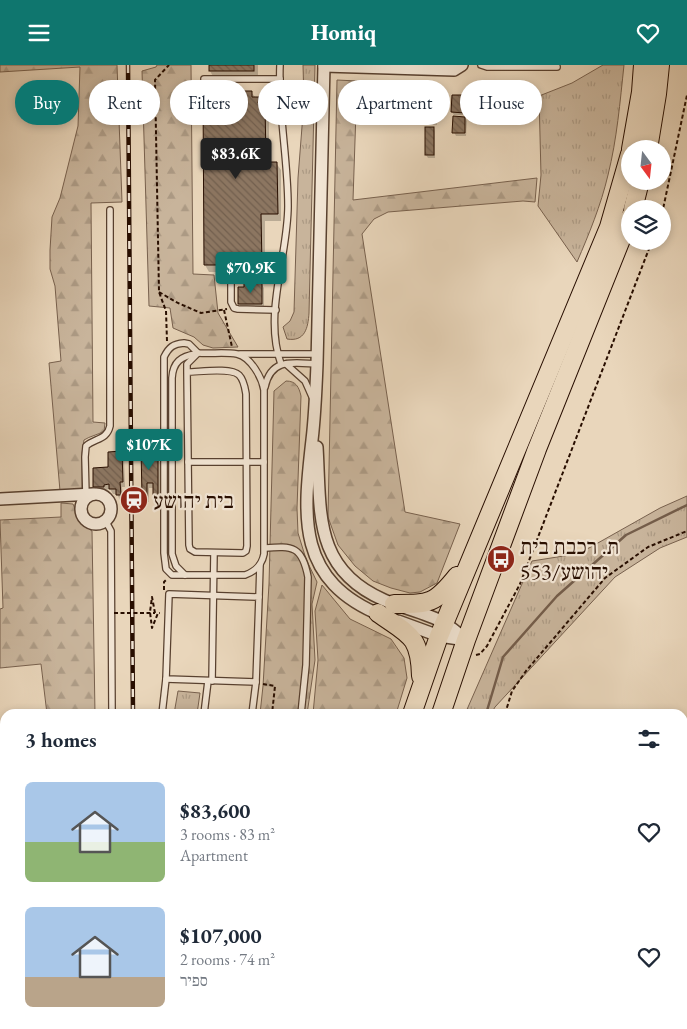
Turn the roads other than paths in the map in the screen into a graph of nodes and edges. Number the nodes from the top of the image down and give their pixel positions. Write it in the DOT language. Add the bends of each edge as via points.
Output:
graph roads {
  1 [pos="280,65"];
  2 [pos="324,65"];
  3 [pos="462,65"];
  4 [pos="481,65"];
  5 [pos="643,65"];
  6 [pos="660,65"];
  7 [pos="557,67"];
  8 [pos="204,79"];
  9 [pos="280,79"];
  10 [pos="633,140"];
  11 [pos="649,140"];
  12 [pos="621,185"];
  13 [pos="110,210"];
  14 [pos="621,239"];
  15 [pos="278,274"];
  16 [pos="276,310"];
  17 [pos="198,353"];
  18 [pos="236,354"];
  19 [pos="278,355"];
  20 [pos="317,359"];
  21 [pos="283,364"];
  22 [pos="187,372"];
  23 [pos="264,390"];
  24 [pos="315,409"];
  25 [pos="247,462"];
  26 [pos="264,462"];
  27 [pos="188,463"];
  28 [pos="0,499"];
  29 [pos="87,499"];
  30 [pos="105,520"];
  31 [pos="265,548"];
  32 [pos="214,553"];
  33 [pos="471,558"];
  34 [pos="260,565"];
  35 [pos="185,575"];
  36 [pos="214,575"];
  37 [pos="214,596"];
  38 [pos="259,597"];
  39 [pos="394,604"];
  40 [pos="378,613"];
  41 [pos="441,630"];
  42 [pos="463,648"];
  43 [pos="166,679"];
  44 [pos="210,681"];
  45 [pos="256,682"];
  46 [pos="421,686"];
  47 [pos="112,709"];
  48 [pos="163,709"];
  49 [pos="205,709"];
  50 [pos="253,709"];
  51 [pos="301,709"];
  52 [pos="414,709"];
  53 [pos="443,709"];
  1 -- 9 [label="lane"];
  2 -- 3 [label="street" via="454,70"];
  2 -- 20 [label="street"];
  4 -- 7 [label="lane"];
  5 -- 10 [label="main road"];
  6 -- 11 [label="main road"];
  8 -- 9 [label="lane"];
  9 -- 15 [label="lane" via="288,207"];
  12 -- 33 [label="main road" via="609,227"];
  13 -- 29 [label="lane" via="110,426 106,436 86,447"];
  14 -- 42 [label="main road" via="537,449"];
  15 -- 16 [label="lane"];
  15 -- 16 [label="lane" via="234,275 231,278 234,308"];
  16 -- 19 [label="lane"];
  17 -- 18 [label="lane"];
  17 -- 22 [label="lane" via="187,364"];
  17 -- 35 [label="lane" via="180,358 175,363 172,377 172,554"];
  17 -- 35 [label="lane" via="184,343 175,344 167,350 163,365 164,553 166,569 172,575"];
  18 -- 19 [label="lane"];
  18 -- 23 [label="lane" via="257,371"];
  19 -- 20 [label="lane"];
  19 -- 21 [label="lane"];
  20 -- 21 [label="lane"];
  20 -- 24 [label="street"];
  21 -- 23 [label="lane" via="270,372"];
  21 -- 24 [label="lane" via="305,381"];
  22 -- 25 [label="lane" via="229,371 241,376 246,389"];
  22 -- 27 [label="lane"];
  23 -- 26 [label="lane"];
  24 -- 39 [label="street" via="320,507 326,544 351,579 370,593"];
  24 -- 40 [label="street" via="306,506 312,549 320,565 340,589 362,606"];
  25 -- 26 [label="lane"];
  25 -- 27 [label="lane"];
  25 -- 32 [label="lane" via="246,549 243,553"];
  26 -- 31 [label="lane"];
  27 -- 32 [label="lane" via="190,549"];
  28 -- 29 [label="street" via="62,496 76,501"];
  29 -- 30 [label="street" via="82,512 87,520 96,523"];
  29 -- 30 [label="street" via="102,495 109,501 111,510"];
  30 -- 47 [label="lane" via="111,531"];
  31 -- 34 [label="lane"];
  31 -- 51 [label="lane" via="293,548 307,572 306,665"];
  32 -- 36 [label="lane"];
  33 -- 39 [label="main road" via="437,598 419,604"];
  33 -- 41 [label="main road"];
  34 -- 36 [label="lane" via="245,575"];
  34 -- 38 [label="lane"];
  35 -- 36 [label="lane"];
  36 -- 37 [label="lane"];
  37 -- 38 [label="lane"];
  37 -- 43 [label="lane" via="169,594"];
  37 -- 44 [label="lane"];
  38 -- 45 [label="lane"];
  39 -- 41 [label="street"];
  40 -- 41 [label="street"];
  40 -- 46 [label="main road" via="414,640 420,656"];
  41 -- 42 [label="street"];
  41 -- 46 [label="main road"];
  42 -- 53 [label="main road"];
  43 -- 44 [label="lane"];
  43 -- 48 [label="lane"];
  44 -- 45 [label="lane"];
  44 -- 49 [label="lane"];
  45 -- 50 [label="lane"];
  46 -- 52 [label="main road"];
}
